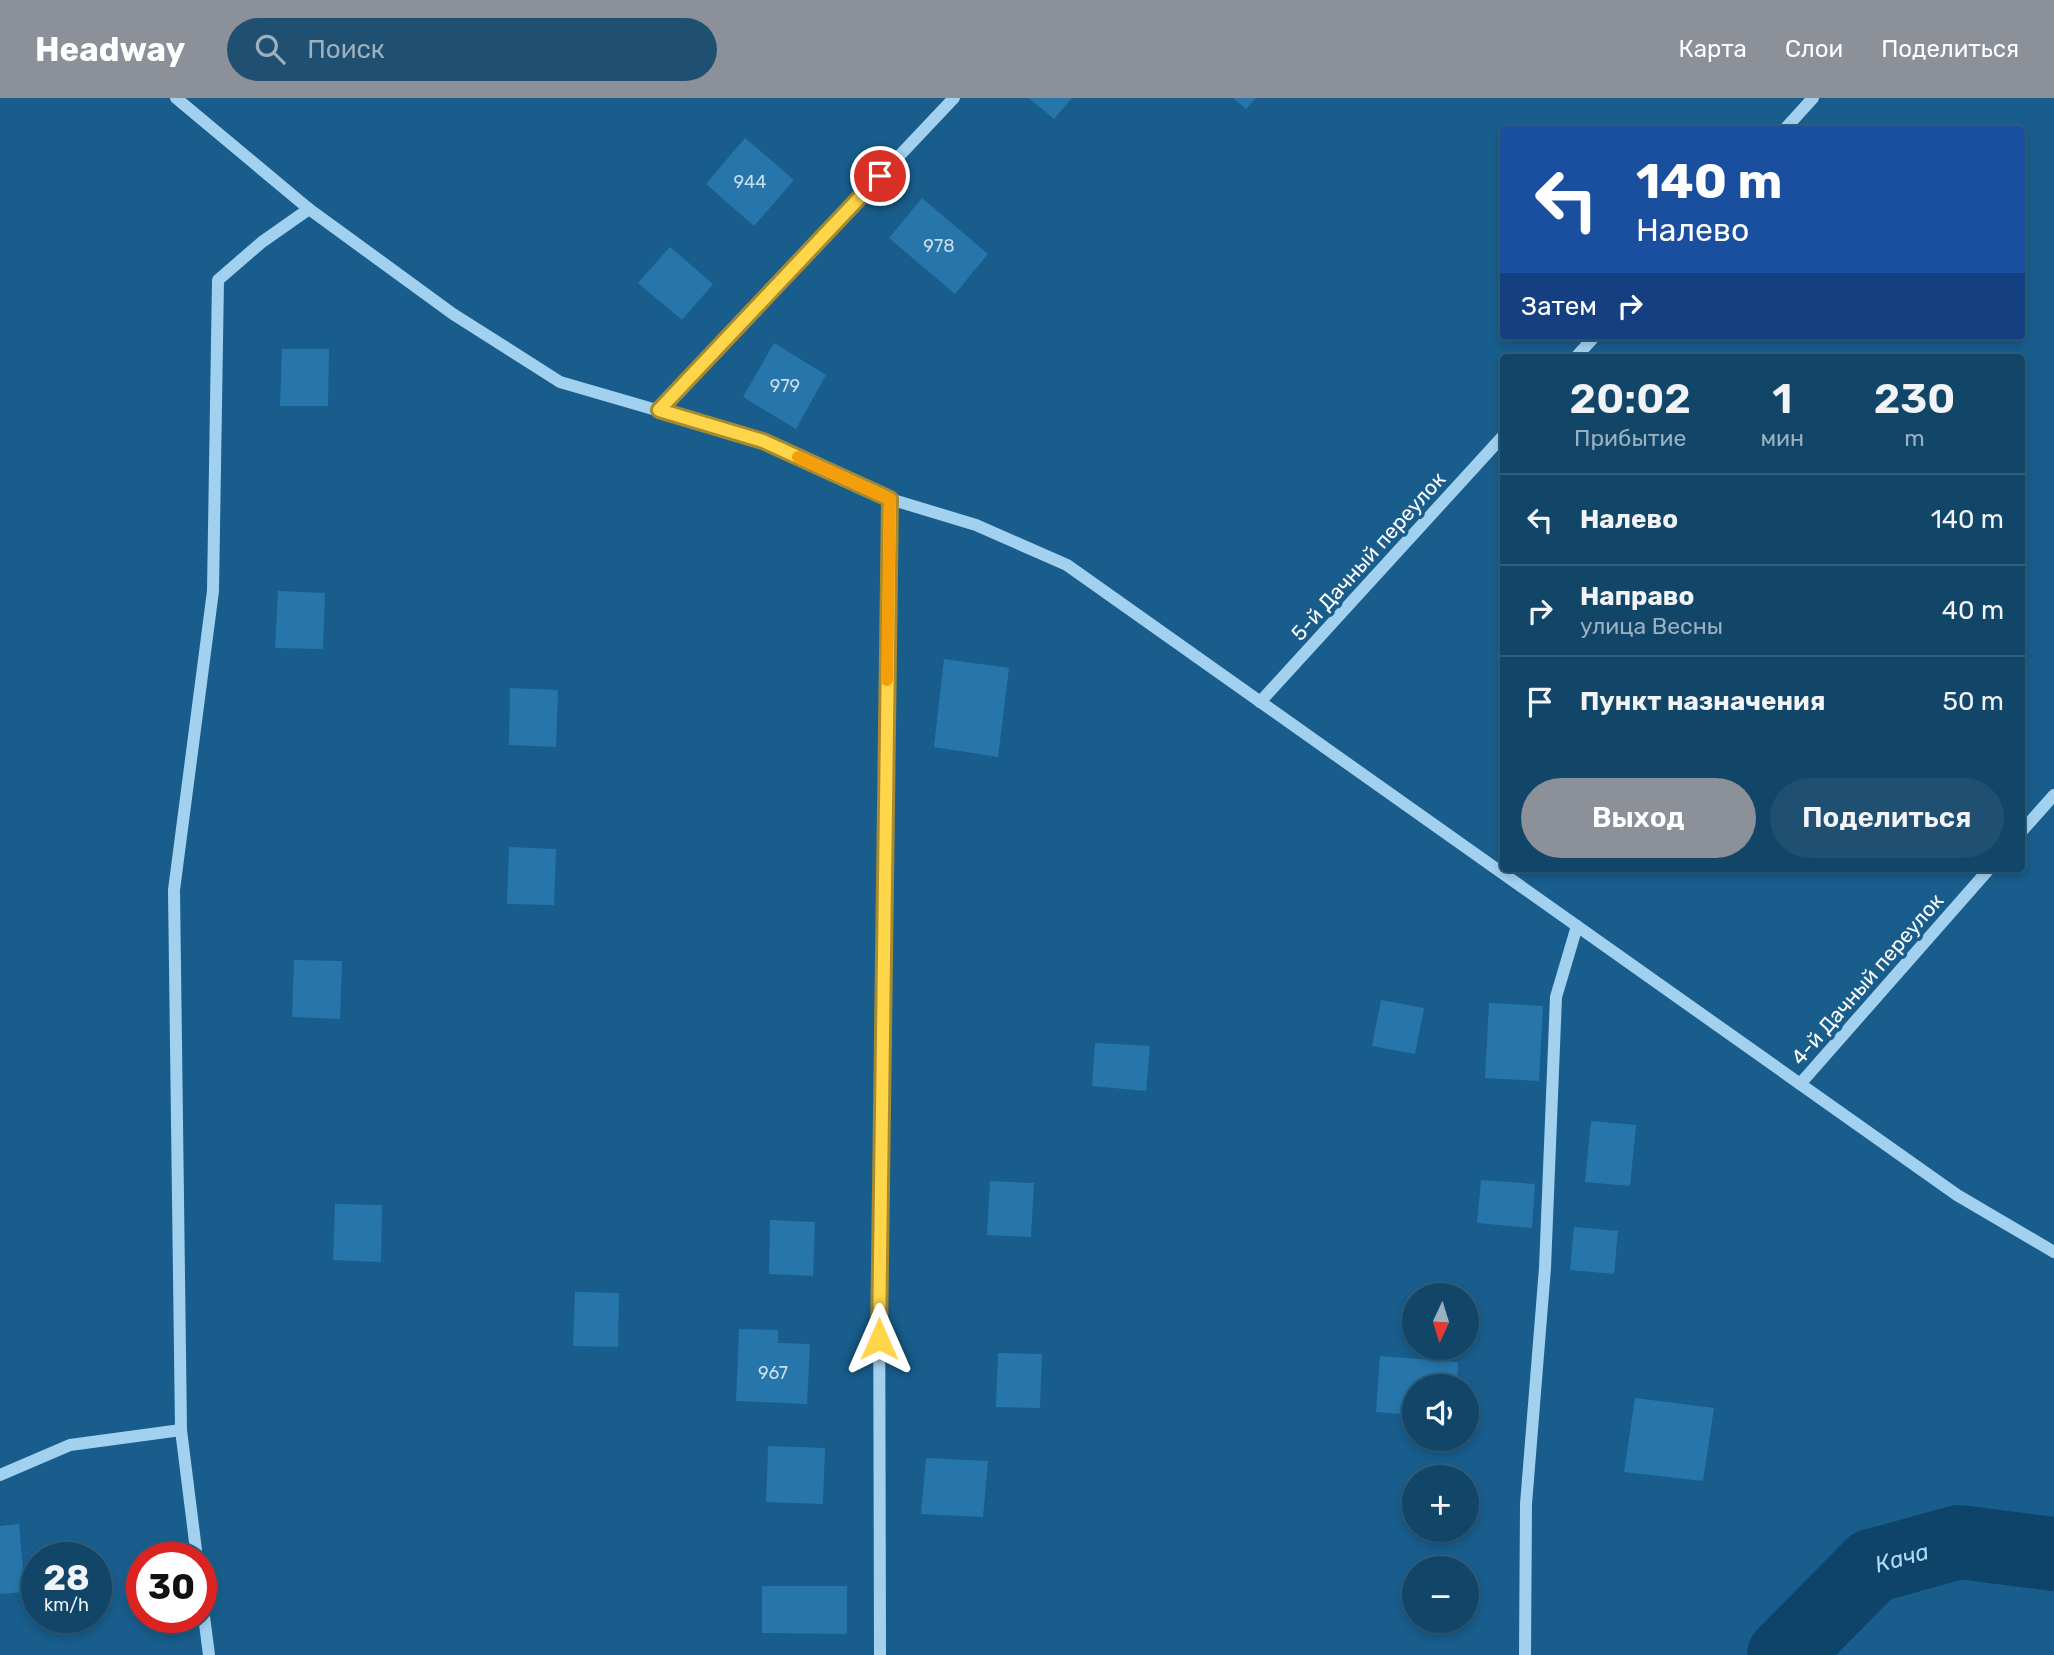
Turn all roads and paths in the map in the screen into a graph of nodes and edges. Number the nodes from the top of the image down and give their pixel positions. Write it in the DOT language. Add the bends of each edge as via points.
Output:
graph roads {
  1 [pos="176,98"];
  2 [pos="954,98"];
  3 [pos="1813,98"];
  4 [pos="1788,126"];
  5 [pos="309,209"];
  6 [pos="1591,340"];
  7 [pos="1579,354"];
  8 [pos="659,410"];
  9 [pos="1500,439"];
  10 [pos="890,499"];
  11 [pos="1260,702"];
  12 [pos="2054,795"];
  13 [pos="2025,828"];
  14 [pos="1500,872"];
  15 [pos="1501,872"];
  16 [pos="1986,872"];
  17 [pos="1577,926"];
  18 [pos="1800,1084"];
  19 [pos="2054,1252"];
  20 [pos="181,1430"];
  21 [pos="0,1475"];
  22 [pos="195,1542"];
  23 [pos="206,1633"];
  24 [pos="209,1655"];
  25 [pos="880,1655"];
  26 [pos="1525,1655"];
  1 -- 5 [label="street"];
  2 -- 8 [label="street"];
  3 -- 4 [label="street"];
  5 -- 8 [label="street" via="453,314 560,382"];
  5 -- 20 [label="street" via="218,279 212,591 174,890"];
  6 -- 7 [label="street"];
  8 -- 10 [label="street" via="763,441"];
  9 -- 11 [label="street, 5-й Дачный переулок"];
  10 -- 11 [label="street" via="976,525 1067,565"];
  10 -- 25 [label="street" via="879,1234"];
  11 -- 14 [label="street"];
  12 -- 13 [label="street"];
  15 -- 17 [label="street"];
  16 -- 18 [label="street, 4-й Дачный переулок"];
  17 -- 18 [label="street"];
  17 -- 26 [label="street" via="1556,997 1545,1268 1526,1504"];
  18 -- 19 [label="street" via="1957,1195"];
  20 -- 21 [label="street" via="70,1446"];
  20 -- 22 [label="street"];
  23 -- 24 [label="street"];
}
